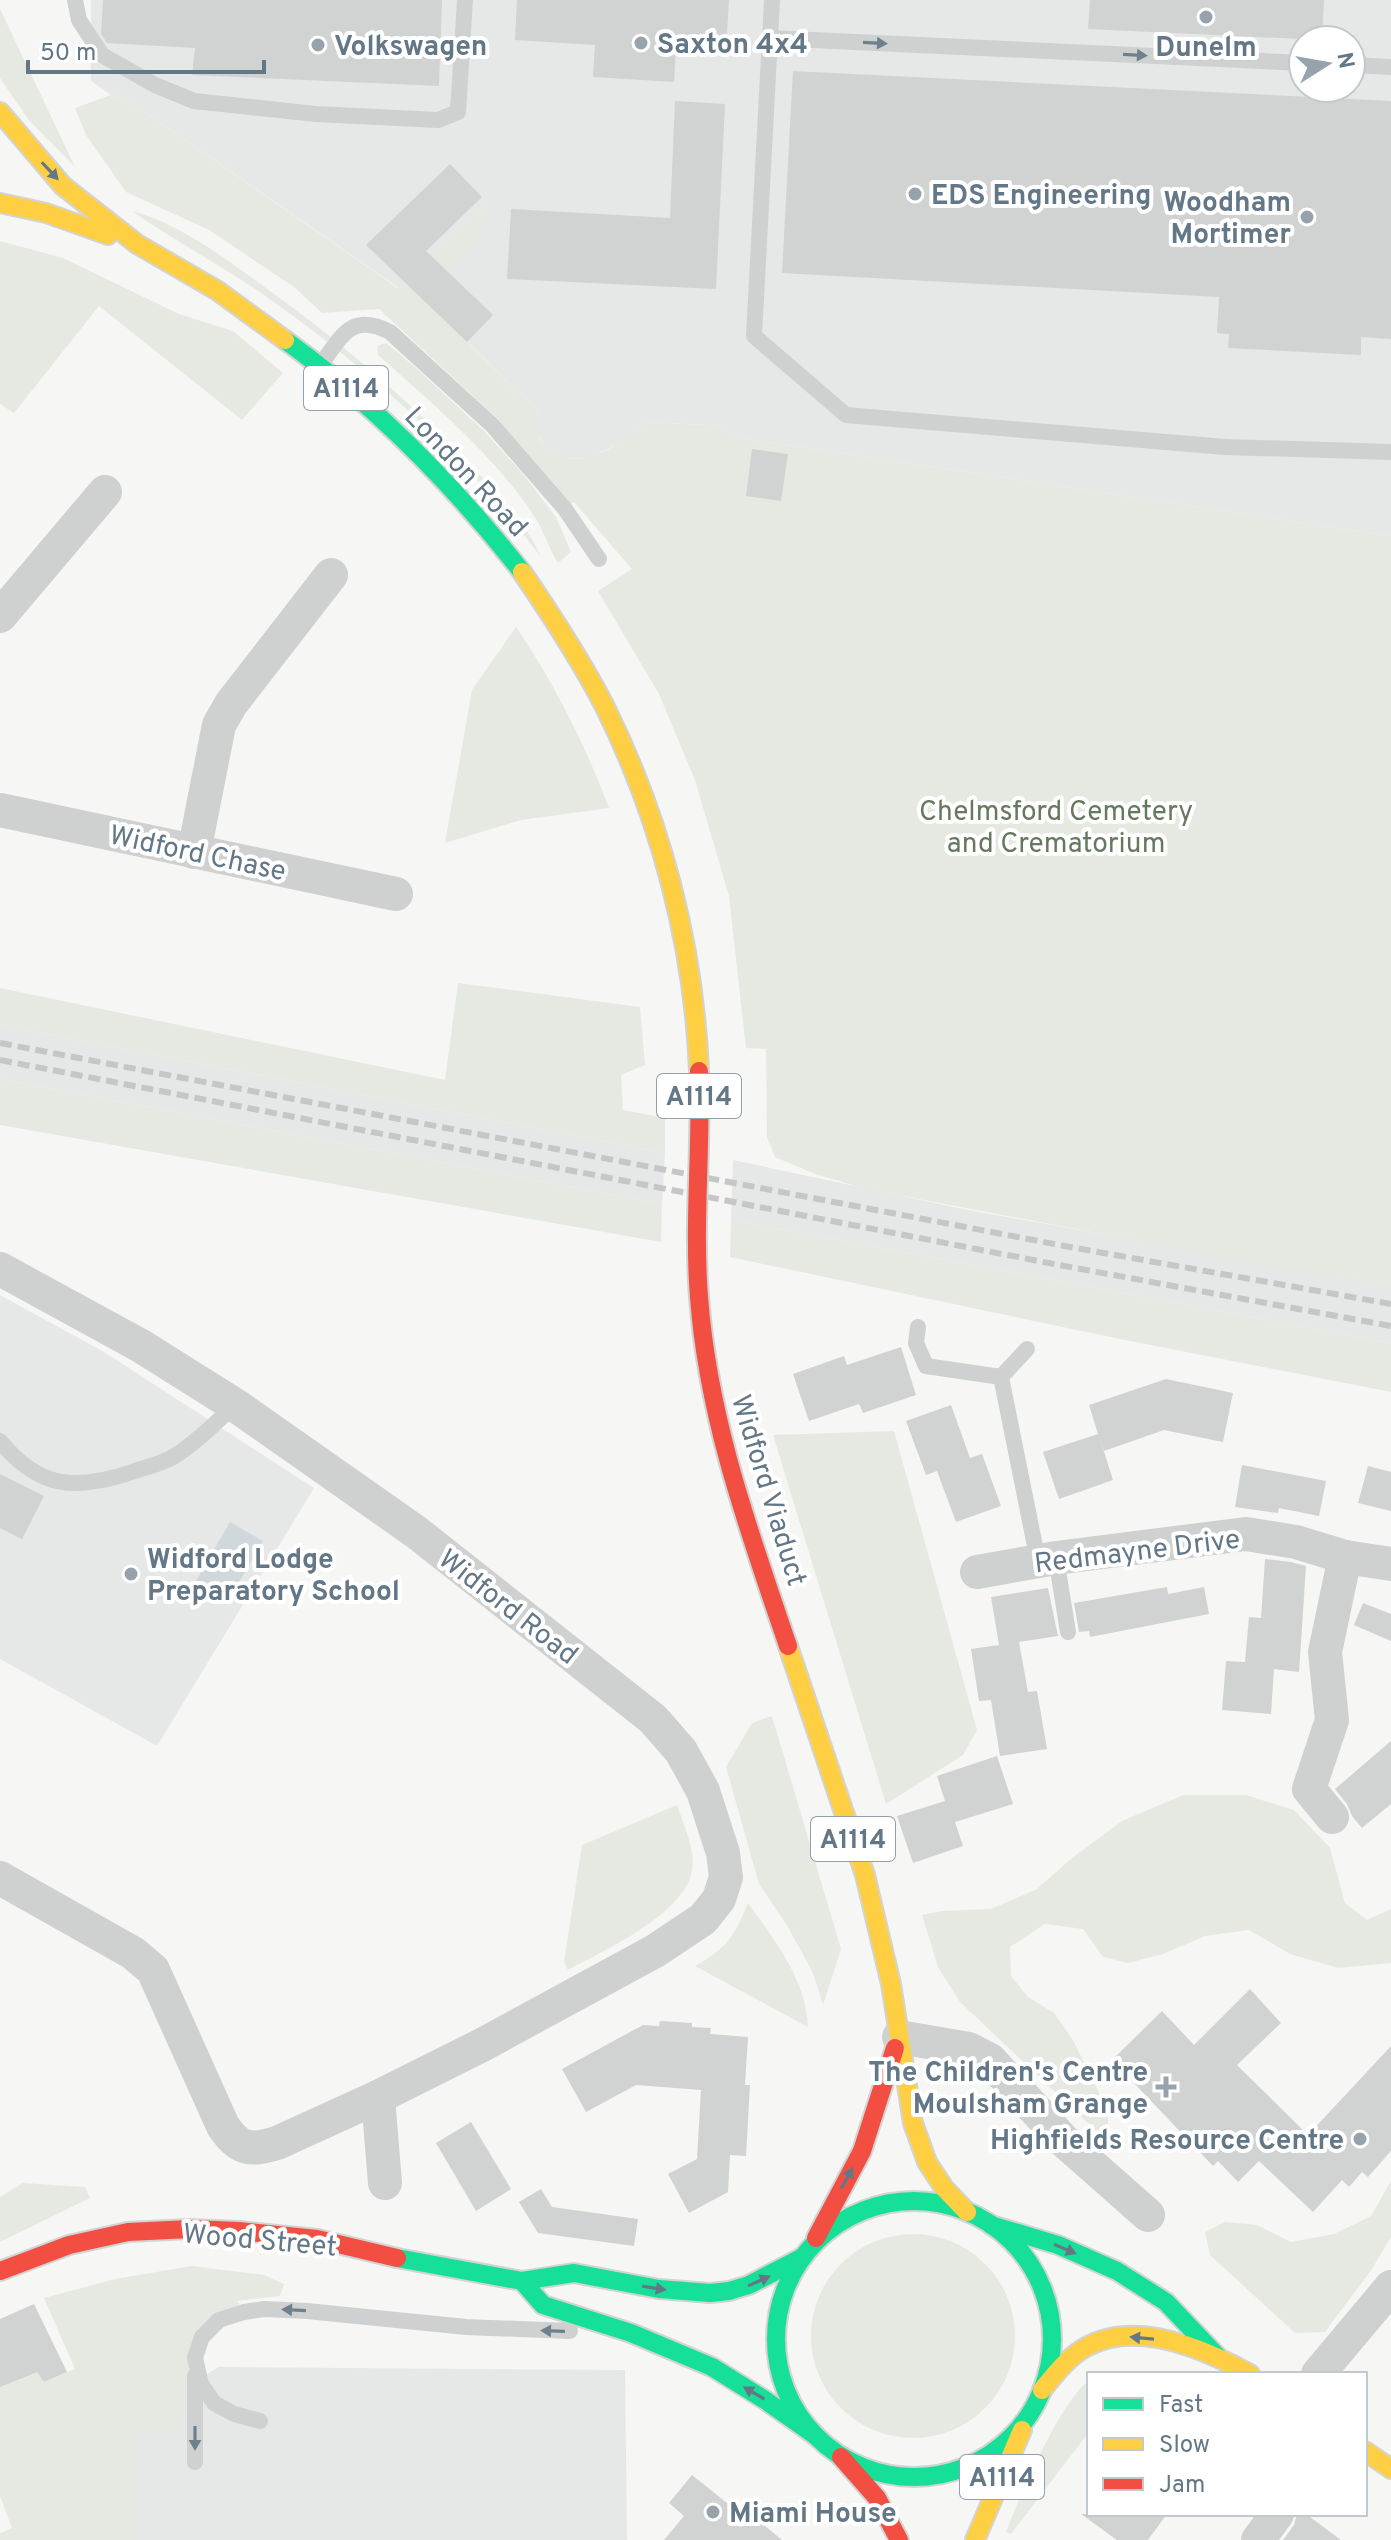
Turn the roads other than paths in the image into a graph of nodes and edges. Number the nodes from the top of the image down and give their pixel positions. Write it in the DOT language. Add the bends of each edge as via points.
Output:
graph roads {
  1 [pos="75,0"];
  2 [pos="465,0"];
  3 [pos="772,0"];
  4 [pos="770,38"];
  5 [pos="1287,62"];
  6 [pos="1367,66"];
  7 [pos="1391,67"];
  8 [pos="0,112"];
  9 [pos="0,203"];
  10 [pos="137,244"];
  11 [pos="320,365"];
  12 [pos="1391,452"];
  13 [pos="105,492"];
  14 [pos="599,559"];
  15 [pos="522,572"];
  16 [pos="331,575"];
  17 [pos="0,616"];
  18 [pos="0,810"];
  19 [pos="194,852"];
  20 [pos="396,894"];
  21 [pos="1,1271"];
  22 [pos="918,1327"];
  23 [pos="1027,1349"];
  24 [pos="1001,1377"];
  25 [pos="235,1405"];
  26 [pos="0,1441"];
  27 [pos="1345,1557"];
  28 [pos="1047,1559"];
  29 [pos="1391,1564"];
  30 [pos="977,1572"];
  31 [pos="1068,1632"];
  32 [pos="1332,1817"];
  33 [pos="0,1878"];
  34 [pos="899,2037"];
  35 [pos="378,2097"];
  36 [pos="385,2183"];
  37 [pos="967,2212"];
  38 [pos="1148,2215"];
  39 [pos="991,2225"];
  40 [pos="807,2252"];
  41 [pos="0,2271"];
  42 [pos="522,2281"];
  43 [pos="1391,2287"];
  44 [pos="631,2333"];
  45 [pos="1218,2357"];
  46 [pos="195,2358"];
  47 [pos="1246,2372"];
  48 [pos="1320,2372"];
  49 [pos="1042,2390"];
  50 [pos="1030,2414"];
  51 [pos="260,2421"];
  52 [pos="816,2436"];
  53 [pos="1367,2452"];
  54 [pos="838,2454"];
  55 [pos="195,2462"];
  56 [pos="1391,2469"];
  57 [pos="1276,2516"];
  58 [pos="899,2540"];
  59 [pos="975,2540"];
  60 [pos="1258,2540"];
  1 -- 2 [label="lane" via="79,20 102,55 194,101 438,120 458,112"];
  3 -- 4 [label="lane"];
  4 -- 5 [label="lane, one-way"];
  4 -- 12 [label="lane" via="754,336 846,415 1225,447"];
  6 -- 7 [label="lane"];
  8 -- 10 [label="main road, London Road / A1114, one-way" via="63,186"];
  9 -- 10 [label="main road, London Road / A1114"];
  10 -- 11 [label="main road, London Road / A1114" via="218,291"];
  11 -- 14 [label="lane" via="346,331 358,324 390,332 492,425 565,509"];
  11 -- 15 [label="main road, London Road / A1114" via="440,475"];
  13 -- 17 [label="street"];
  15 -- 34 [label="main road, Widford Viaduct / A1114, bridge" via="615,728 661,850 691,985 698,1048 696,1270 712,1399 728,1466 865,1875"];
  16 -- 19 [label="street" via="219,725"];
  18 -- 19 [label="street, Widford Chase"];
  19 -- 20 [label="street, Widford Chase"];
  21 -- 25 [label="street, Widford Road" via="141,1346"];
  22 -- 24 [label="lane" via="916,1343 926,1366"];
  23 -- 24 [label="lane"];
  24 -- 28 [label="lane"];
  25 -- 26 [label="lane" via="171,1459 85,1484 64,1485 18,1463"];
  25 -- 35 [label="street, Widford Road" via="416,1532 653,1719 681,1751 703,1791 723,1853 726,1877 719,1899 703,1919 655,1951"];
  27 -- 28 [label="street, Redmayne Drive" via="1246,1534"];
  27 -- 29 [label="street, Redmayne Drive"];
  27 -- 32 [label="street" via="1325,1652 1332,1720 1309,1789"];
  28 -- 30 [label="street, Redmayne Drive"];
  28 -- 31 [label="lane"];
  33 -- 35 [label="street" via="133,1953 153,1970 223,2126 245,2148 277,2143"];
  34 -- 37 [label="main road, A1114" via="913,2123 927,2162"];
  34 -- 38 [label="street" via="969,2049 990,2060 1063,2140"];
  40 -- 34 [label="main road, A1114, one-way" via="862,2151"];
  35 -- 36 [label="street"];
  37 -- 39 [label="main road, A1114"];
  37 -- 40 [label="main road, A1114" via="929,2202 889,2203 844,2221"];
  39 -- 45 [label="main road, one-way" via="1058,2245 1117,2271 1166,2302"];
  39 -- 49 [label="main road, A1114" via="1032,2267 1045,2297 1052,2346"];
  42 -- 40 [label="main road, Wood Street, one-way" via="574,2273 710,2293 749,2285"];
  40 -- 52 [label="main road, A1114" via="780,2307 777,2342 790,2399"];
  41 -- 42 [label="main road, Wood Street" via="69,2245 128,2232 215,2230 317,2239"];
  42 -- 44 [label="main road, Wood Street" via="543,2305"];
  43 -- 48 [label="street"];
  44 -- 46 [label="lane, one-way" via="466,2327 264,2309 219,2320 202,2337"];
  52 -- 44 [label="main road, Wood Street, one-way" via="712,2367"];
  45 -- 47 [label="main road"];
  45 -- 49 [label="main road, one-way" via="1148,2337 1108,2340 1077,2353"];
  46 -- 51 [label="lane" via="201,2384 214,2403"];
  46 -- 55 [label="lane, one-way"];
  49 -- 50 [label="main road, A1114"];
  50 -- 54 [label="main road, A1114" via="987,2456 943,2474 896,2476"];
  50 -- 59 [label="main road, A1114"];
  52 -- 54 [label="main road, A1114"];
  53 -- 56 [label="main road"];
  54 -- 58 [label="main road, A1114" via="877,2498"];
  57 -- 60 [label="street"];
}
